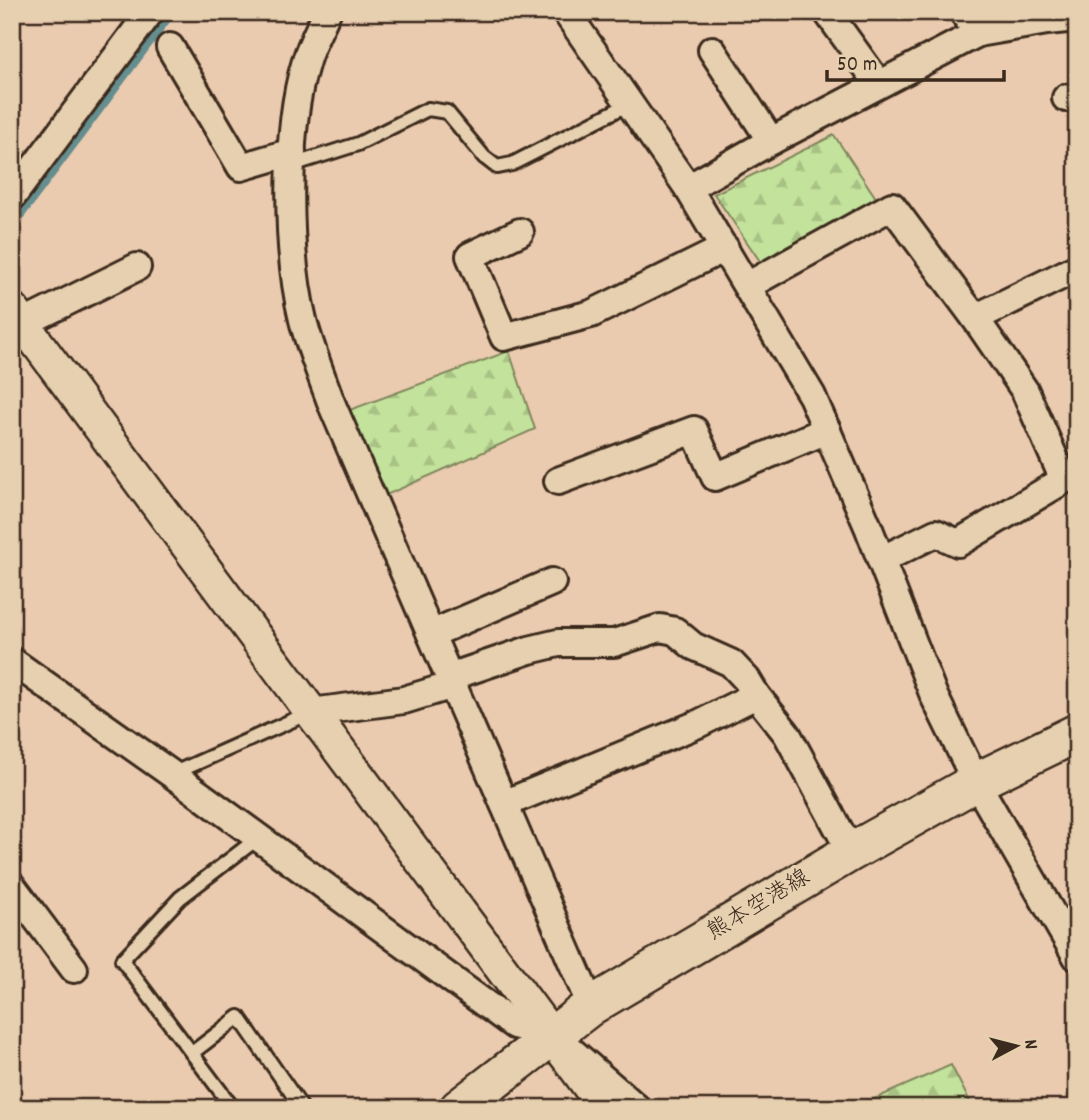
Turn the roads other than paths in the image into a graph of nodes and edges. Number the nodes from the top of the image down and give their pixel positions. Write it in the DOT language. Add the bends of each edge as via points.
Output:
graph roads {
  1 [pos="150,12"];
  2 [pos="327,12"];
  3 [pos="566,12"];
  4 [pos="827,12"];
  5 [pos="1077,18"];
  6 [pos="970,23"];
  7 [pos="170,47"];
  8 [pos="712,50"];
  9 [pos="879,84"];
  10 [pos="631,103"];
  11 [pos="771,141"];
  12 [pos="292,159"];
  13 [pos="688,188"];
  14 [pos="12,197"];
  15 [pos="520,232"];
  16 [pos="725,248"];
  17 [pos="137,267"];
  18 [pos="1077,268"];
  19 [pos="747,286"];
  20 [pos="17,316"];
  21 [pos="975,318"];
  22 [pos="827,430"];
  23 [pos="558,481"];
  24 [pos="881,560"];
  25 [pos="552,582"];
  26 [pos="431,634"];
  27 [pos="12,661"];
  28 [pos="452,681"];
  29 [pos="756,695"];
  30 [pos="312,712"];
  31 [pos="1077,733"];
  32 [pos="172,774"];
  33 [pos="976,782"];
  34 [pos="505,804"];
  35 [pos="258,838"];
  36 [pos="851,852"];
  37 [pos="12,886"];
  38 [pos="1077,957"];
  39 [pos="74,969"];
  40 [pos="591,1006"];
  41 [pos="552,1034"];
  42 [pos="192,1053"];
  43 [pos="233,1108"];
  44 [pos="302,1108"];
  45 [pos="459,1108"];
  46 [pos="605,1108"];
  47 [pos="637,1108"];
  1 -- 14 [label="street"];
  2 -- 12 [label="street" via="306,60"];
  3 -- 10 [label="street"];
  4 -- 9 [label="street"];
  5 -- 6 [label="street"];
  6 -- 9 [label="street"];
  7 -- 12 [label="street" via="241,167"];
  8 -- 11 [label="street"];
  9 -- 11 [label="street"];
  10 -- 12 [label="lane" via="512,164 497,167 447,112 428,109 358,144"];
  10 -- 13 [label="street"];
  11 -- 13 [label="street"];
  12 -- 26 [label="street" via="294,272 303,323 332,405"];
  13 -- 16 [label="street"];
  15 -- 16 [label="street" via="470,257 504,337 592,314"];
  16 -- 19 [label="street"];
  17 -- 20 [label="street"];
  18 -- 21 [label="street"];
  19 -- 21 [label="street" via="891,206"];
  19 -- 22 [label="street" via="813,396"];
  20 -- 30 [label="street"];
  21 -- 24 [label="street" via="1025,391 1064,480 958,543 936,533"];
  22 -- 23 [label="street" via="715,477 694,430"];
  22 -- 24 [label="street"];
  24 -- 33 [label="street" via="934,696"];
  25 -- 26 [label="street"];
  26 -- 28 [label="street"];
  27 -- 32 [label="street"];
  28 -- 29 [label="street" via="529,650 558,643 614,643 660,628 675,631 693,646 732,663"];
  28 -- 30 [label="street" via="404,700"];
  28 -- 34 [label="street"];
  29 -- 34 [label="street"];
  29 -- 36 [label="street" via="787,734"];
  30 -- 32 [label="lane"];
  30 -- 41 [label="street"];
  31 -- 33 [label="main road, 熊本空港線"];
  32 -- 35 [label="street"];
  33 -- 36 [label="main road, 熊本空港線"];
  33 -- 38 [label="street"];
  34 -- 40 [label="street"];
  35 -- 41 [label="street" via="514,1025"];
  35 -- 42 [label="lane" via="180,898 122,960"];
  36 -- 40 [label="main road, 熊本空港線"];
  37 -- 39 [label="street"];
  40 -- 41 [label="main road, 熊本空港線"];
  41 -- 45 [label="main road, 熊本空港線"];
  41 -- 46 [label="street"];
  41 -- 47 [label="street"];
  42 -- 43 [label="lane"];
  42 -- 44 [label="lane" via="239,1017"];
}
